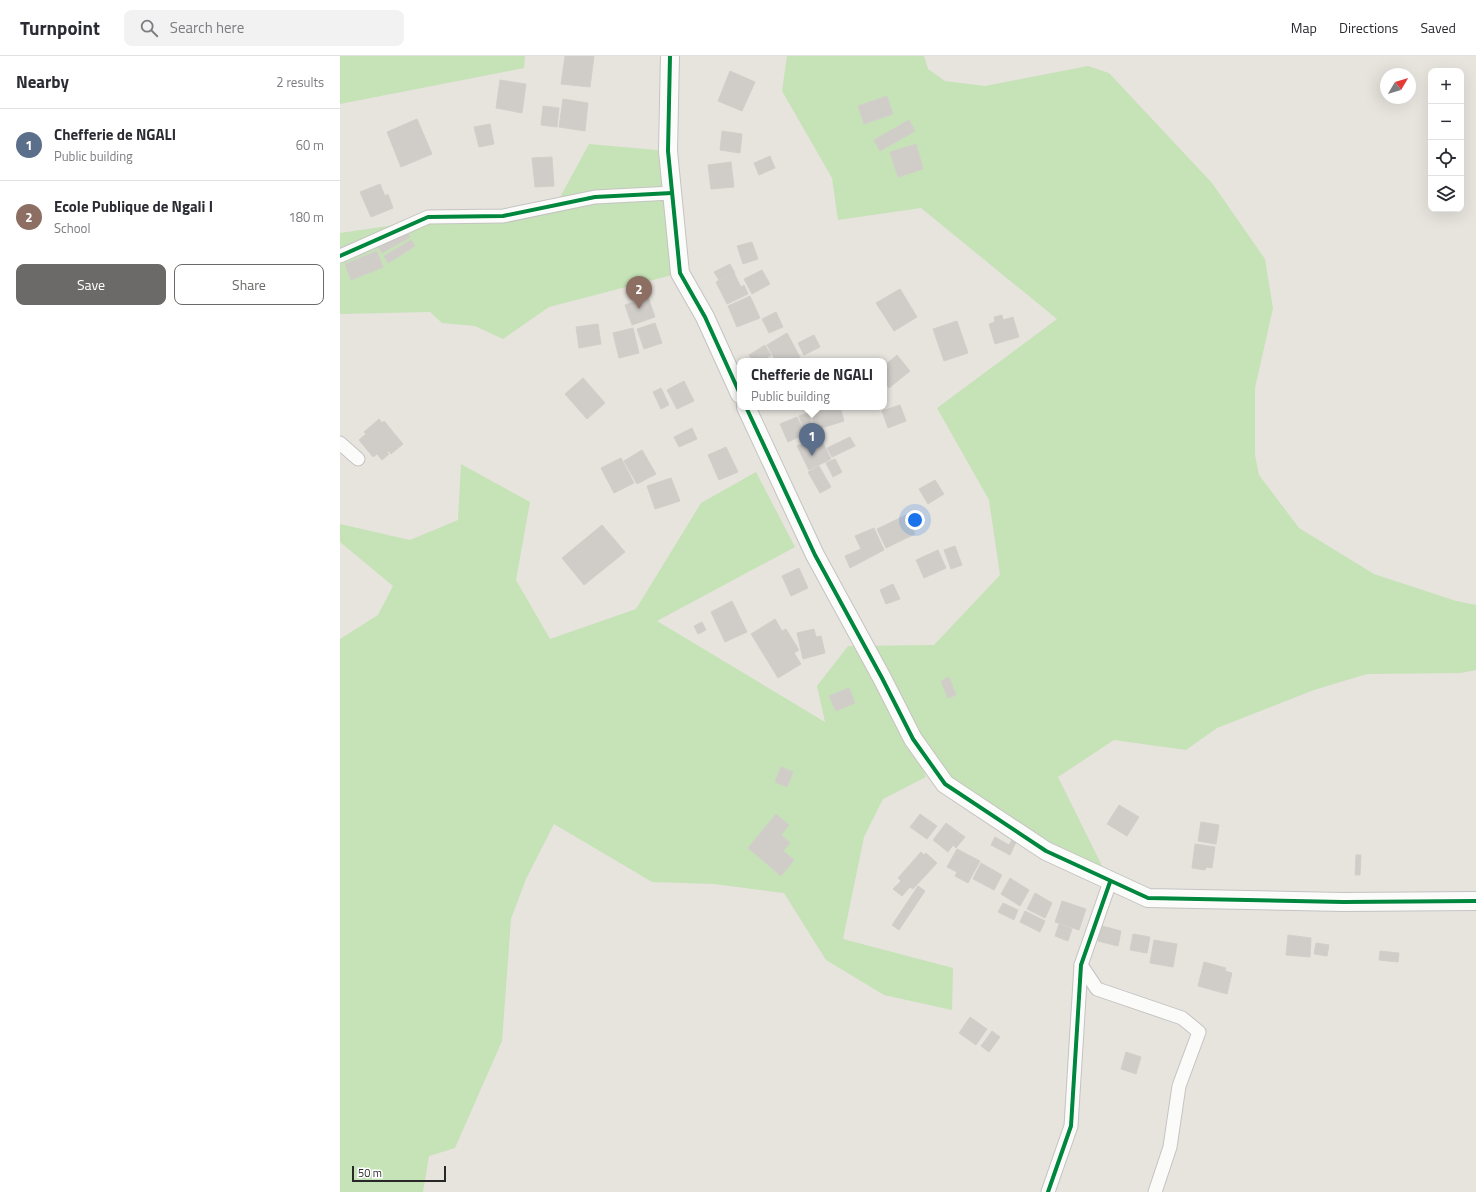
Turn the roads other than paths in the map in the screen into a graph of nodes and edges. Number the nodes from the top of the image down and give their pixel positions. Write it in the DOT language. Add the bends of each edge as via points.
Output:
graph roads {
  1 [pos="670,56"];
  2 [pos="672,194"];
  3 [pos="340,256"];
  4 [pos="737,387"];
  5 [pos="747,410"];
  6 [pos="340,443"];
  7 [pos="358,459"];
  8 [pos="1110,882"];
  9 [pos="1476,901"];
  10 [pos="1081,965"];
  11 [pos="1048,1192"];
  12 [pos="1155,1192"];
  1 -- 2 [label="street" via="668,151"];
  2 -- 3 [label="street" via="596,197 503,216 428,217"];
  2 -- 4 [label="street" via="680,273 705,317"];
  5 -- 8 [label="street" via="815,555 913,739 945,784 1046,851"];
  6 -- 7 [label="street"];
  8 -- 9 [label="street" via="1148,898 1344,902"];
  8 -- 10 [label="street"];
  10 -- 11 [label="street" via="1071,1126"];
  10 -- 12 [label="street" via="1097,989 1182,1018 1198,1032 1179,1086 1170,1147"];
}
